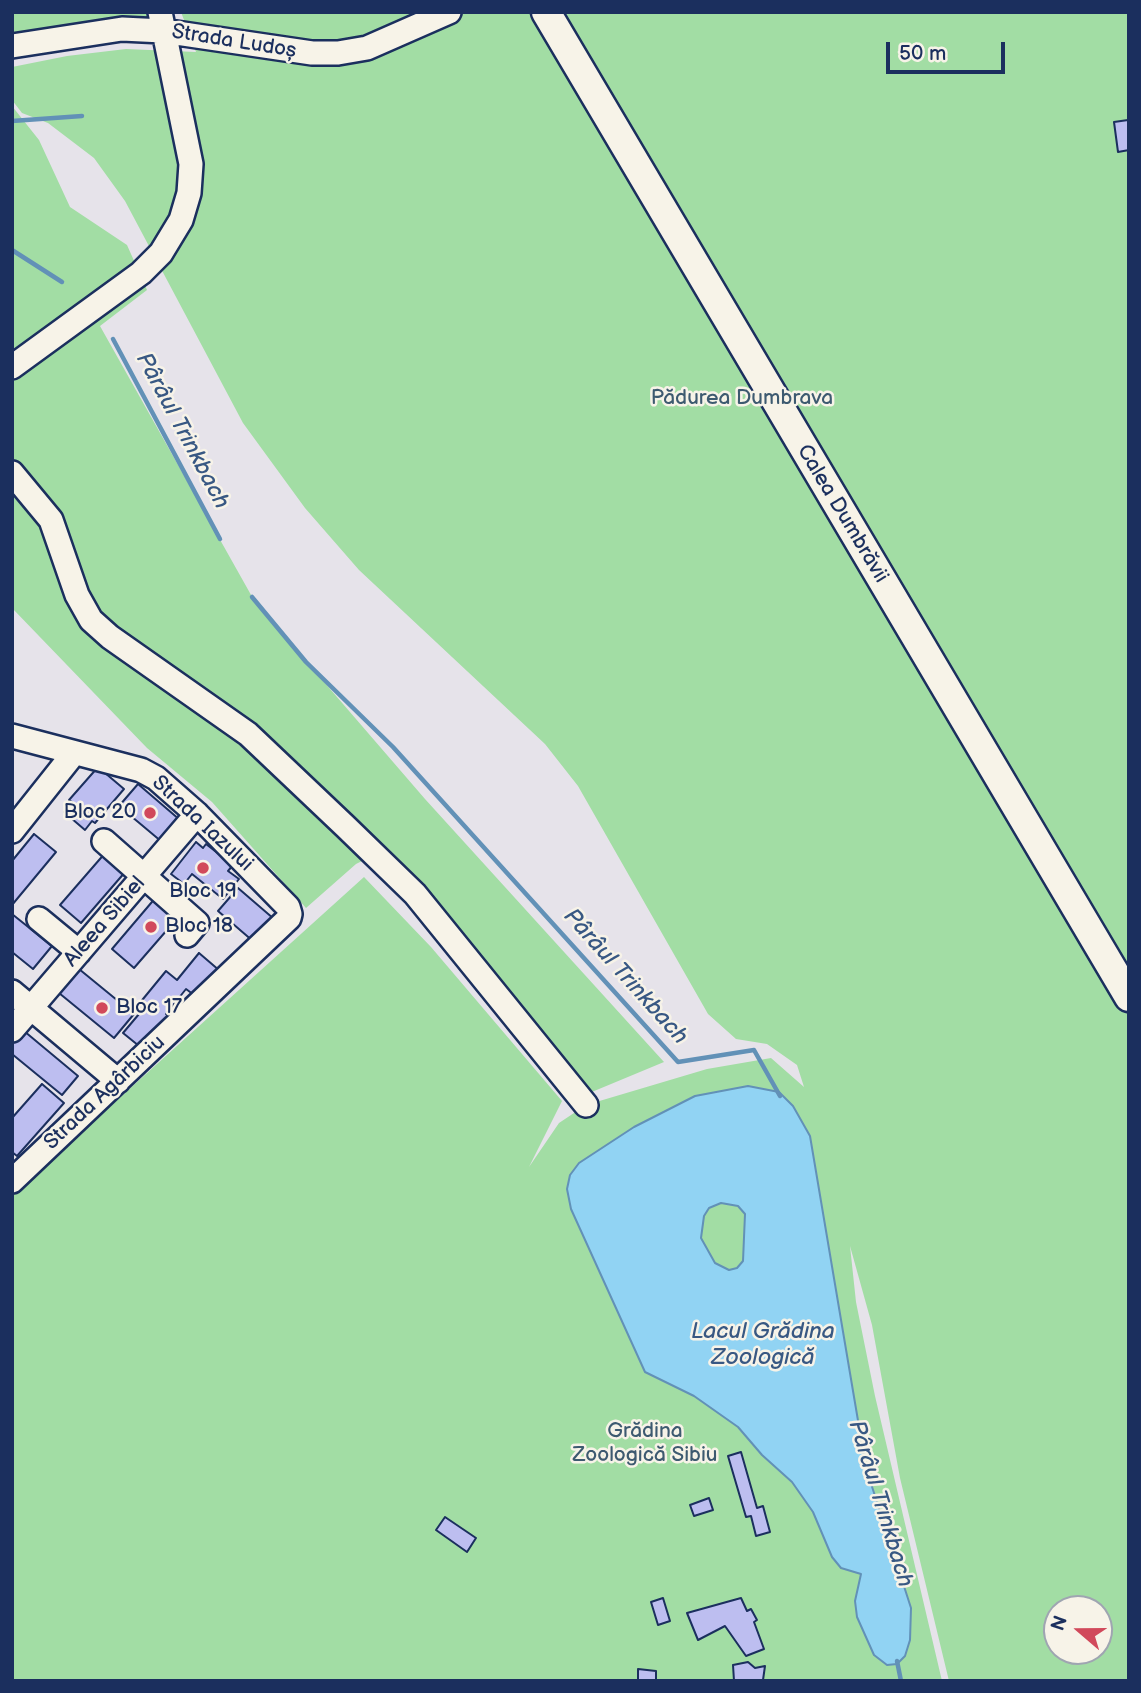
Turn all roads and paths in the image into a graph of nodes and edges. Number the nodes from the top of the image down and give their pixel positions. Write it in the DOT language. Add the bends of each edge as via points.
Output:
graph roads {
  1 [pos="449,12"];
  2 [pos="529,12"];
  3 [pos="162,22"];
  4 [pos="551,22"];
  5 [pos="12,46"];
  6 [pos="12,367"];
  7 [pos="12,473"];
  8 [pos="12,736"];
  9 [pos="74,753"];
  10 [pos="197,814"];
  11 [pos="12,831"];
  12 [pos="104,841"];
  13 [pos="145,876"];
  14 [pos="289,918"];
  15 [pos="38,919"];
  16 [pos="187,935"];
  17 [pos="79,953"];
  18 [pos="12,992"];
  19 [pos="1129,997"];
  20 [pos="31,1008"];
  21 [pos="12,1030"];
  22 [pos="118,1081"];
  23 [pos="586,1105"];
  24 [pos="12,1181"];
  1 -- 3 [label="street, Strada Ludoș" via="367,48 338,53 312,53"];
  2 -- 4 [label="main road, Calea Dumbrăvii"];
  3 -- 5 [label="street, Strada Ludoș"];
  3 -- 6 [label="street" via="191,164 192,180 181,220 141,273"];
  4 -- 19 [label="main road, Calea Dumbrăvii"];
  7 -- 23 [label="street" via="51,520 77,595 91,620 248,734 415,894"];
  8 -- 9 [label="street, Strada Iazului"];
  9 -- 10 [label="street, Strada Iazului" via="141,770"];
  9 -- 11 [label="street"];
  10 -- 13 [label="street, Aleea Sibiel"];
  10 -- 14 [label="street, Strada Iazului" via="288,907"];
  12 -- 13 [label="street"];
  13 -- 16 [label="street" via="197,923"];
  13 -- 17 [label="street, Aleea Sibiel"];
  14 -- 22 [label="street, Strada Agârbiciu"];
  15 -- 17 [label="street"];
  17 -- 20 [label="street, Aleea Sibiel"];
  18 -- 20 [label="street"];
  20 -- 21 [label="street, Aleea Sibiel"];
  20 -- 22 [label="street"];
  22 -- 24 [label="street, Strada Agârbiciu"];
}
